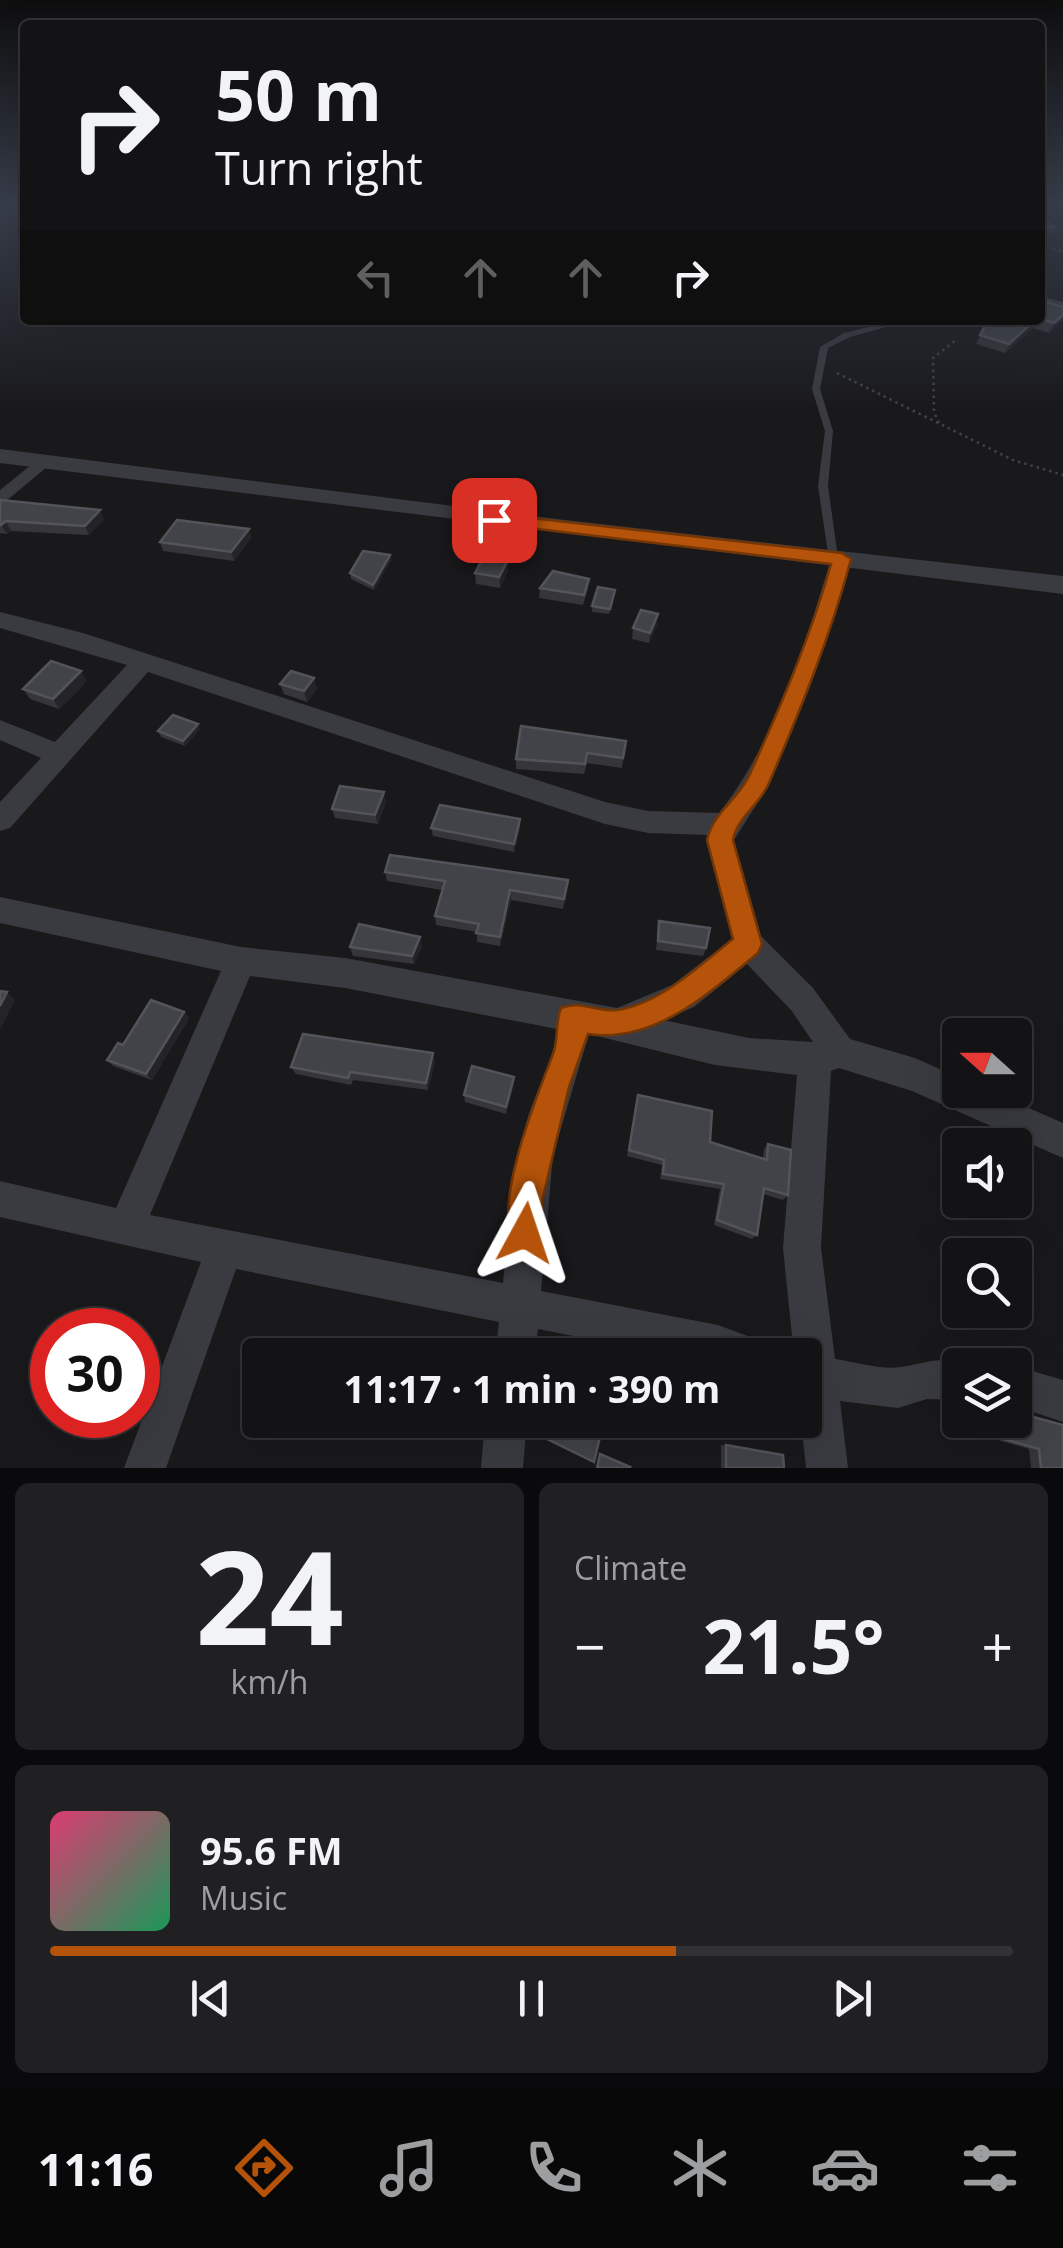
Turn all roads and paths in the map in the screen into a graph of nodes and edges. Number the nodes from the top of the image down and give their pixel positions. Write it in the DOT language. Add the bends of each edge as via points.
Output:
graph roads {
  1 [pos="890,325"];
  2 [pos="956,340"];
  3 [pos="824,366"];
  4 [pos="940,422"];
  5 [pos="0,456"];
  6 [pos="41,462"];
  7 [pos="1063,475"];
  8 [pos="0,500"];
  9 [pos="837,558"];
  10 [pos="1063,585"];
  11 [pos="4,627"];
  12 [pos="142,664"];
  13 [pos="0,729"];
  14 [pos="59,754"];
  15 [pos="0,820"];
  16 [pos="723,824"];
  17 [pos="0,910"];
  18 [pos="748,944"];
  19 [pos="241,960"];
  20 [pos="572,1018"];
  21 [pos="616,1024"];
  22 [pos="828,1056"];
  23 [pos="1063,1141"];
  24 [pos="0,1199"];
  25 [pos="126,1229"];
  26 [pos="225,1248"];
  27 [pos="522,1305"];
  28 [pos="517,1338"];
  29 [pos="684,1338"];
  30 [pos="808,1338"];
  31 [pos="822,1379"];
  32 [pos="942,1379"];
  33 [pos="1032,1392"];
  34 [pos="1063,1402"];
  35 [pos="504,1438"];
  36 [pos="822,1438"];
  37 [pos="146,1468"];
  38 [pos="502,1468"];
  39 [pos="827,1468"];
  1 -- 3 [label="lane" via="829,342"];
  2 -- 4 [label="path" via="933,358"];
  3 -- 4 [label="path"];
  3 -- 9 [label="lane" via="816,386 829,431 823,486"];
  4 -- 7 [label="path" via="1013,460"];
  5 -- 6 [label="street"];
  6 -- 8 [label="street"];
  6 -- 9 [label="street"];
  9 -- 10 [label="street"];
  9 -- 16 [label="street" via="830,601 756,786"];
  11 -- 12 [label="street"];
  12 -- 14 [label="street"];
  12 -- 16 [label="street" via="605,813"];
  13 -- 14 [label="street"];
  14 -- 15 [label="street"];
  16 -- 18 [label="street" via="720,840"];
  17 -- 19 [label="street"];
  18 -- 21 [label="street" via="683,996"];
  18 -- 22 [label="street" via="802,999"];
  19 -- 20 [label="street" via="346,973"];
  19 -- 25 [label="street"];
  20 -- 21 [label="street"];
  20 -- 27 [label="street" via="568,1055 527,1197"];
  21 -- 22 [label="street" via="773,1059"];
  22 -- 23 [label="street" via="916,1075"];
  22 -- 30 [label="street" via="802,1248"];
  24 -- 25 [label="street"];
  25 -- 26 [label="street"];
  26 -- 27 [label="street"];
  26 -- 37 [label="street"];
  27 -- 28 [label="street"];
  27 -- 29 [label="street"];
  31 -- 32 [label="street" via="898,1388"];
  33 -- 34 [label="street"];
  35 -- 38 [label="street"];
  36 -- 39 [label="street"];
}
